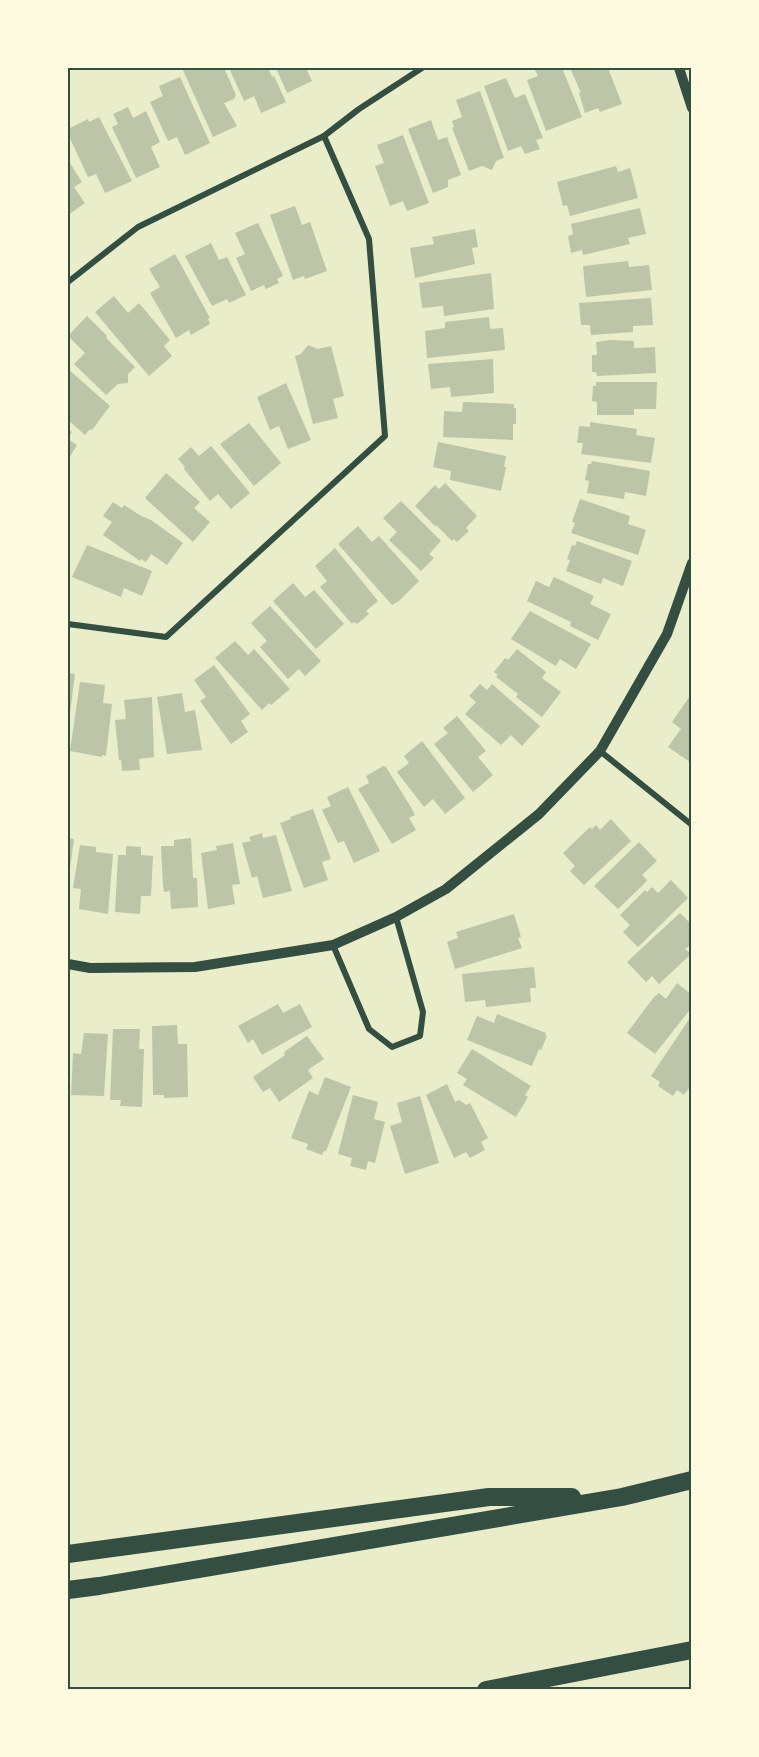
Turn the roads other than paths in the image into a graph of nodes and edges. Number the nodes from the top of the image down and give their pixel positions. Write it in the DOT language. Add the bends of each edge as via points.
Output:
graph roads {
  1 [pos="422,68"];
  2 [pos="679,68"];
  3 [pos="692,108"];
  4 [pos="324,136"];
  5 [pos="68,282"];
  6 [pos="692,563"];
  7 [pos="68,624"];
  8 [pos="600,751"];
  9 [pos="692,825"];
  10 [pos="396,917"];
  11 [pos="333,945"];
  12 [pos="68,964"];
  13 [pos="692,1480"];
  14 [pos="622,1497"];
  15 [pos="68,1554"];
  16 [pos="68,1590"];
  17 [pos="692,1650"];
  18 [pos="486,1689"];
  1 -- 4 [label="street"];
  2 -- 3 [label="street"];
  4 -- 5 [label="street" via="138,227"];
  4 -- 7 [label="street" via="369,239 385,436 166,637"];
  6 -- 8 [label="street" via="668,634"];
  8 -- 9 [label="street"];
  8 -- 10 [label="street" via="539,814 446,889"];
  10 -- 11 [label="street"];
  10 -- 11 [label="street" via="423,1012 420,1036 392,1047 369,1029"];
  11 -- 12 [label="street" via="195,967 90,968"];
  13 -- 14 [label="highway"];
  14 -- 15 [label="highway" via="489,1497"];
  14 -- 16 [label="highway"];
  17 -- 18 [label="highway"];
}
